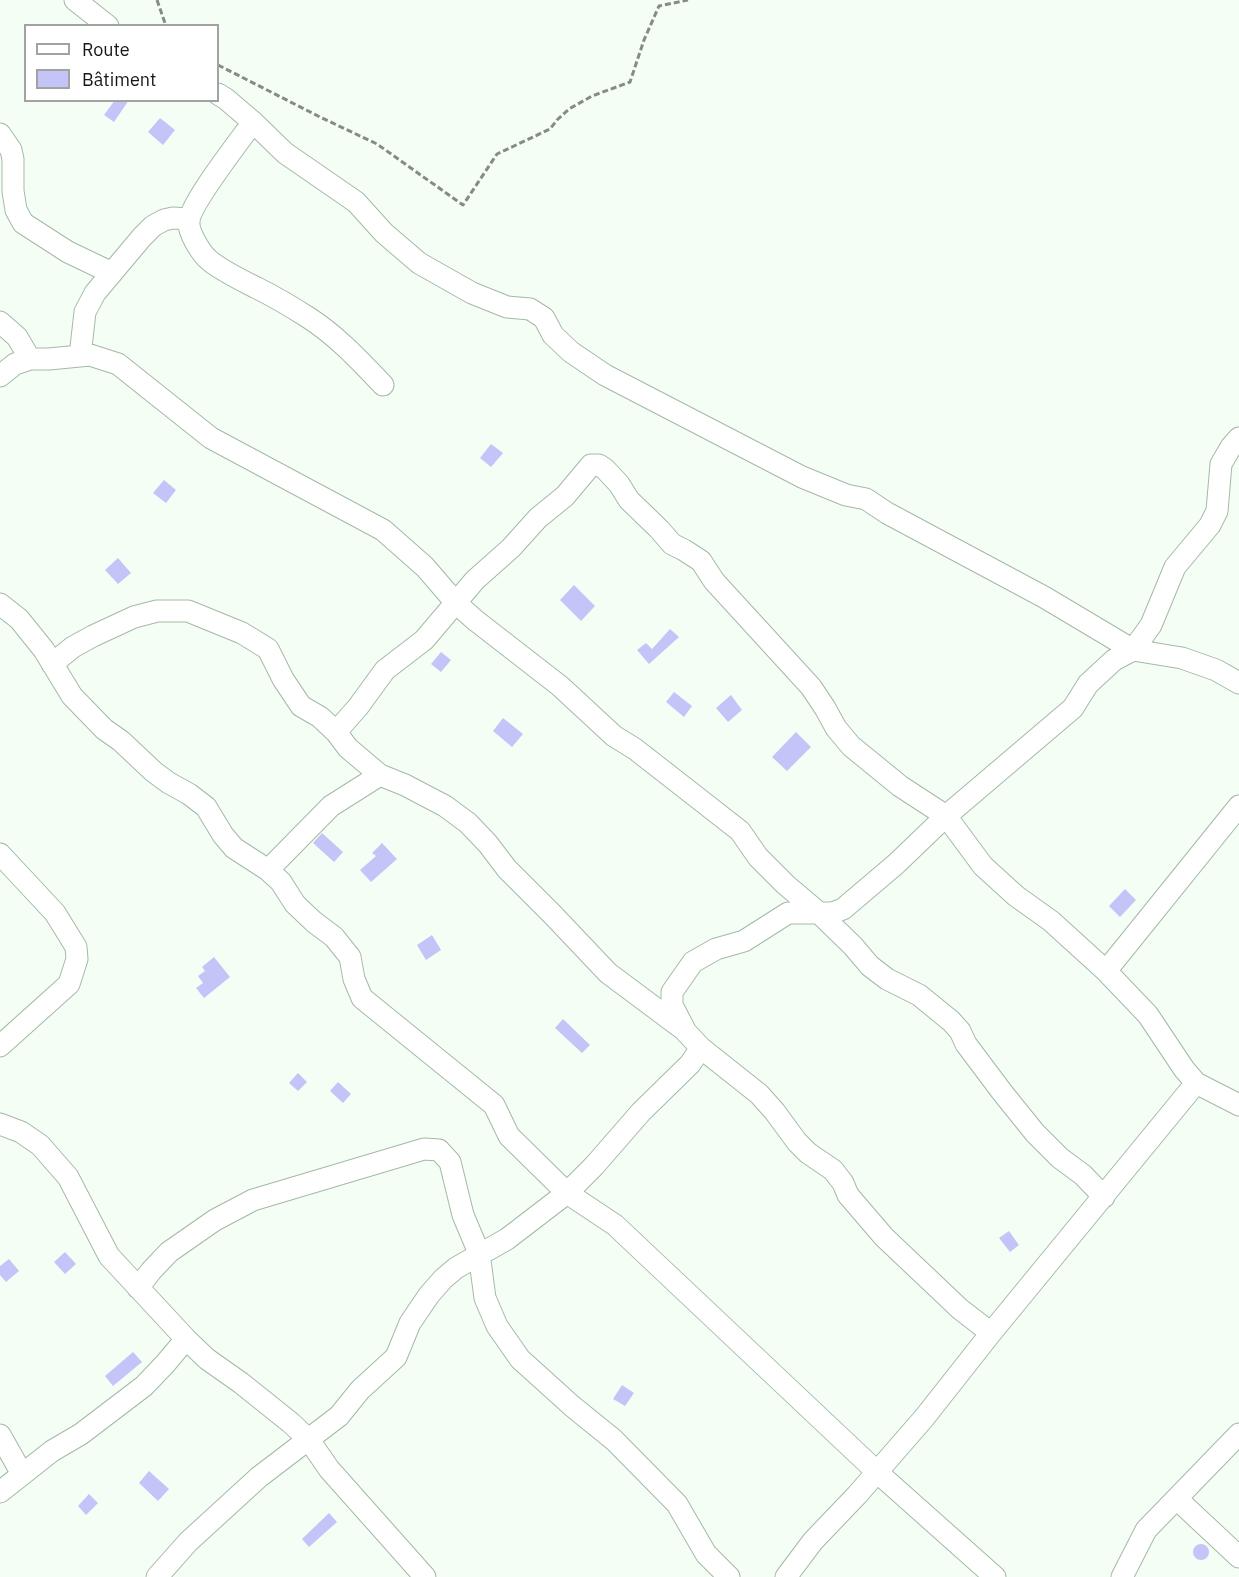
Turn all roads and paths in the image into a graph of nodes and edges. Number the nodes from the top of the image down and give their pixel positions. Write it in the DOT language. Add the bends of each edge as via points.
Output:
graph roads {
  1 [pos="75,0"];
  2 [pos="157,0"];
  3 [pos="688,0"];
  4 [pos="105,24"];
  5 [pos="165,24"];
  6 [pos="219,65"];
  7 [pos="219,95"];
  8 [pos="253,123"];
  9 [pos="0,134"];
  10 [pos="189,219"];
  11 [pos="112,273"];
  12 [pos="0,322"];
  13 [pos="80,356"];
  14 [pos="30,359"];
  15 [pos="0,376"];
  16 [pos="383,385"];
  17 [pos="1239,438"];
  18 [pos="456,603"];
  19 [pos="0,604"];
  20 [pos="1133,650"];
  21 [pos="52,664"];
  22 [pos="1239,683"];
  23 [pos="336,732"];
  24 [pos="380,775"];
  25 [pos="1239,806"];
  26 [pos="946,816"];
  27 [pos="0,855"];
  28 [pos="268,870"];
  29 [pos="818,912"];
  30 [pos="1106,971"];
  31 [pos="686,1032"];
  32 [pos="0,1046"];
  33 [pos="701,1048"];
  34 [pos="1196,1083"];
  35 [pos="1239,1105"];
  36 [pos="0,1124"];
  37 [pos="567,1192"];
  38 [pos="1104,1197"];
  39 [pos="479,1253"];
  40 [pos="138,1288"];
  41 [pos="992,1333"];
  42 [pos="186,1339"];
  43 [pos="1239,1434"];
  44 [pos="0,1435"];
  45 [pos="309,1440"];
  46 [pos="877,1472"];
  47 [pos="22,1474"];
  48 [pos="0,1492"];
  49 [pos="1177,1499"];
  50 [pos="1239,1557"];
  51 [pos="157,1577"];
  52 [pos="425,1577"];
  53 [pos="729,1577"];
  54 [pos="786,1577"];
  55 [pos="995,1577"];
  56 [pos="1122,1577"];
  1 -- 4 [label="street"];
  2 -- 5 [label="path"];
  3 -- 6 [label="path" via="659,6 630,81 592,96 569,109 550,129 497,154 463,205 377,144"];
  7 -- 8 [label="street"];
  8 -- 10 [label="street" via="200,197"];
  8 -- 20 [label="street" via="285,153 356,202 384,233 420,263 472,293 507,307 530,309 544,318 553,335 571,352 605,375 802,477 846,495 866,498"];
  9 -- 11 [label="street" via="11,150 16,210 24,223 68,252"];
  10 -- 11 [label="street" via="173,218 153,226"];
  10 -- 16 [label="street" via="195,241 208,260 311,319 341,342"];
  11 -- 13 [label="street" via="85,312"];
  12 -- 14 [label="street" via="17,337"];
  13 -- 14 [label="street"];
  13 -- 18 [label="street" via="90,355 118,364 211,438 383,530 425,567"];
  14 -- 15 [label="street" via="15,364"];
  17 -- 20 [label="street" via="1221,464 1217,511 1174,567 1151,625"];
  18 -- 23 [label="street" via="424,640 385,670"];
  18 -- 26 [label="street" via="591,465 599,465 672,544 701,561 714,581 811,687 851,746 900,786"];
  18 -- 29 [label="street" via="560,686 614,736 741,831 758,857"];
  19 -- 21 [label="street" via="19,619"];
  20 -- 22 [label="street" via="1182,658"];
  20 -- 26 [label="street" via="1114,660 1088,684 1073,708"];
  21 -- 23 [label="street" via="73,647 134,617 157,610 188,611 242,633 268,649 301,706"];
  21 -- 28 [label="street" via="72,696 104,729 154,772 207,807 234,848"];
  23 -- 24 [label="street" via="348,748"];
  24 -- 28 [label="street" via="331,806"];
  24 -- 31 [label="street" via="446,806 468,823 608,973"];
  25 -- 30 [label="street"];
  26 -- 29 [label="street" via="843,909"];
  26 -- 30 [label="street" via="983,866"];
  27 -- 32 [label="street" via="55,913 76,947 77,959 69,984"];
  28 -- 37 [label="street" via="295,904 351,957 354,980 362,998 494,1106 509,1136"];
  29 -- 31 [label="street" via="788,913 744,941 716,949 693,962 672,992 672,1005"];
  29 -- 38 [label="street" via="870,966 919,995 951,1021 1035,1133"];
  30 -- 34 [label="street" via="1148,1015"];
  31 -- 33 [label="street"];
  33 -- 37 [label="street"];
  33 -- 41 [label="street" via="759,1094 796,1142 833,1170 848,1195 884,1237 960,1309"];
  34 -- 35 [label="street"];
  34 -- 38 [label="street"];
  36 -- 40 [label="street" via="40,1145 68,1177 109,1256"];
  37 -- 39 [label="street" via="507,1239"];
  37 -- 46 [label="street" via="615,1226"];
  38 -- 41 [label="street"];
  39 -- 40 [label="street" via="463,1215 450,1162 439,1150 424,1149 253,1200 214,1220 169,1252"];
  39 -- 45 [label="street" via="443,1279 410,1323 396,1357 339,1416"];
  39 -- 53 [label="street" via="485,1299 497,1326 520,1359 614,1440 677,1504 706,1554"];
  40 -- 42 [label="street"];
  41 -- 46 [label="street"];
  42 -- 45 [label="street"];
  42 -- 47 [label="street" via="144,1386"];
  43 -- 49 [label="street"];
  44 -- 47 [label="street"];
  45 -- 51 [label="street" via="259,1477 188,1542"];
  45 -- 52 [label="street" via="329,1469"];
  46 -- 54 [label="street" via="813,1541"];
  46 -- 55 [label="street"];
  47 -- 48 [label="street"];
  49 -- 50 [label="street"];
  49 -- 56 [label="street" via="1146,1530"];
}
